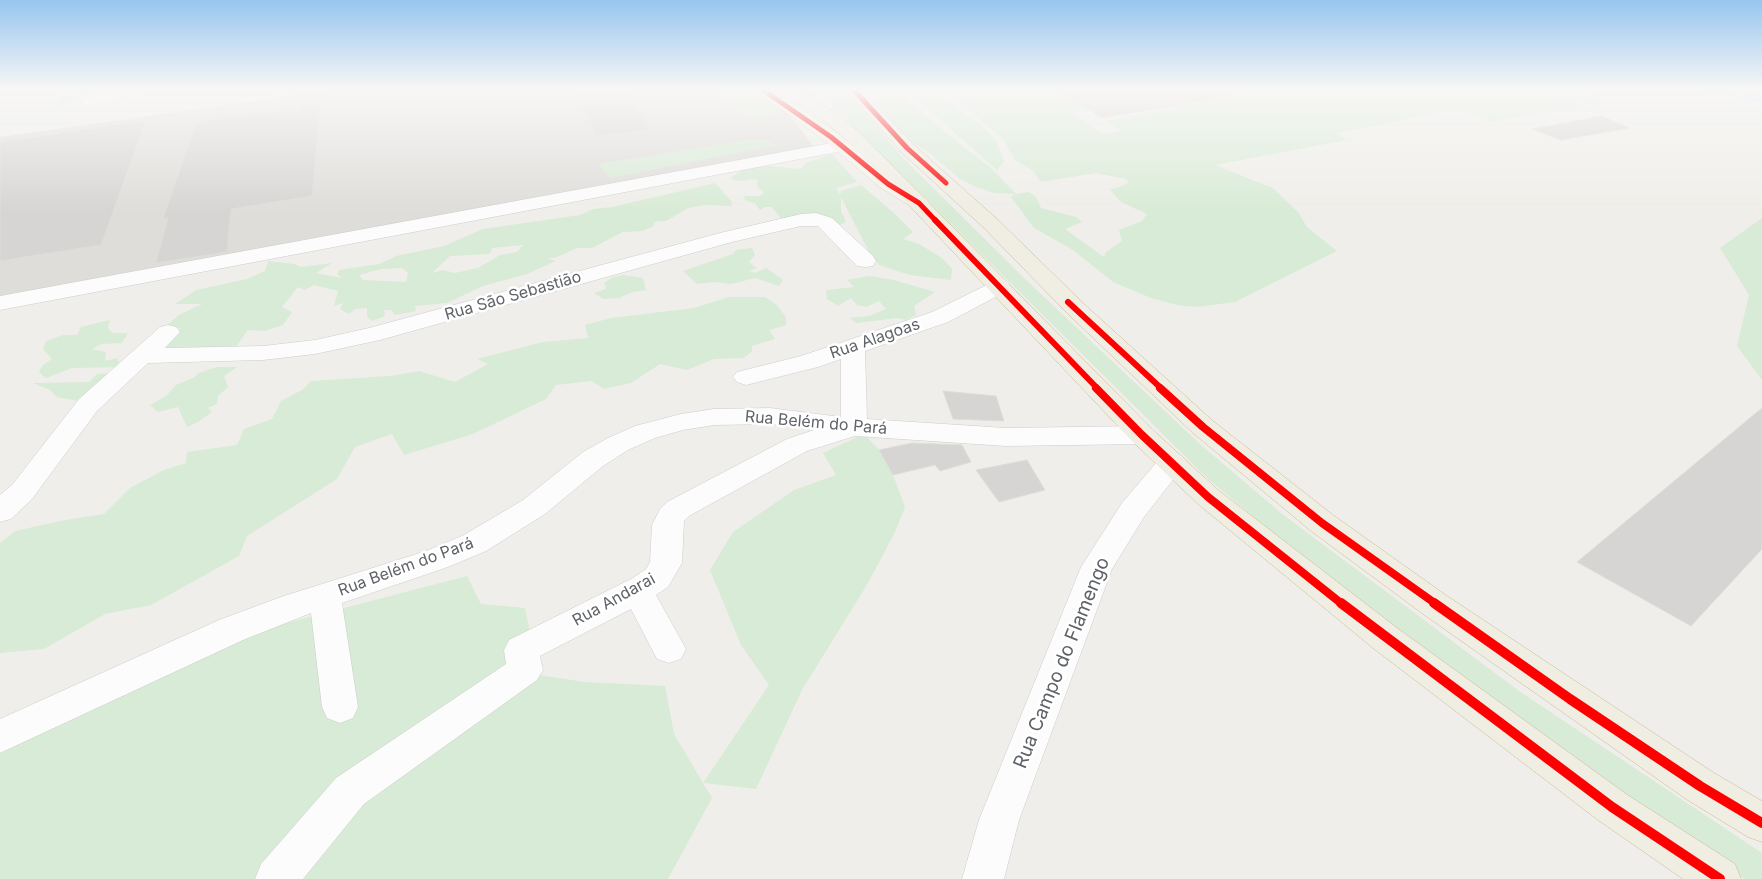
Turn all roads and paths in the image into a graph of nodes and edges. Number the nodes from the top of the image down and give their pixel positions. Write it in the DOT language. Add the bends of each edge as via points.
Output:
graph roads {
  1 [pos="821,131"];
  2 [pos="848,131"];
  3 [pos="891,131"];
  4 [pos="842,146"];
  5 [pos="919,204"];
  6 [pos="865,261"];
  7 [pos="999,286"];
  8 [pos="0,303"];
  9 [pos="168,332"];
  10 [pos="853,348"];
  11 [pos="142,356"];
  12 [pos="746,377"];
  13 [pos="854,427"];
  14 [pos="1142,435"];
  15 [pos="1172,463"];
  16 [pos="0,512"];
  17 [pos="637,590"];
  18 [pos="325,596"];
  19 [pos="669,649"];
  20 [pos="340,707"];
  21 [pos="0,737"];
  22 [pos="1762,823"];
  23 [pos="276,879"];
  24 [pos="983,879"];
  25 [pos="1720,879"];
  1 -- 4 [label="main road"];
  2 -- 5 [label="highway"];
  3 -- 22 [label="highway" via="990,223 1076,310 1211,433 1322,523 1435,605 1700,786"];
  4 -- 5 [label="main road" via="888,184"];
  4 -- 8 [label="street"];
  5 -- 7 [label="highway"];
  6 -- 11 [label="street, Rua São Sebastião" via="825,222 801,220 315,347 263,353"];
  7 -- 10 [label="street, Rua Alagoas" via="940,317"];
  7 -- 14 [label="highway"];
  9 -- 11 [label="street"];
  10 -- 12 [label="street, Rua Alagoas"];
  10 -- 13 [label="street"];
  11 -- 16 [label="street" via="88,405 22,492"];
  13 -- 14 [label="street, Rua Belém do Pará" via="1006,437"];
  13 -- 17 [label="street, Rua Andarai" via="797,445 678,509 667,525 663,571"];
  13 -- 18 [label="street, Rua Belém do Pará" via="796,418 744,416 681,422 645,432 594,459 534,508 475,543"];
  14 -- 15 [label="highway"];
  15 -- 24 [label="street, Rua Campo do Flamengo" via="1133,510 1097,567 999,820"];
  15 -- 25 [label="highway" via="1230,515 1385,638 1612,808"];
  17 -- 19 [label="street"];
  17 -- 23 [label="street, Rua Andarai" via="521,650 525,670 350,791"];
  18 -- 20 [label="street, Rua Belém do Pará"];
  18 -- 21 [label="street, Rua Belém do Pará" via="231,630"];
}
